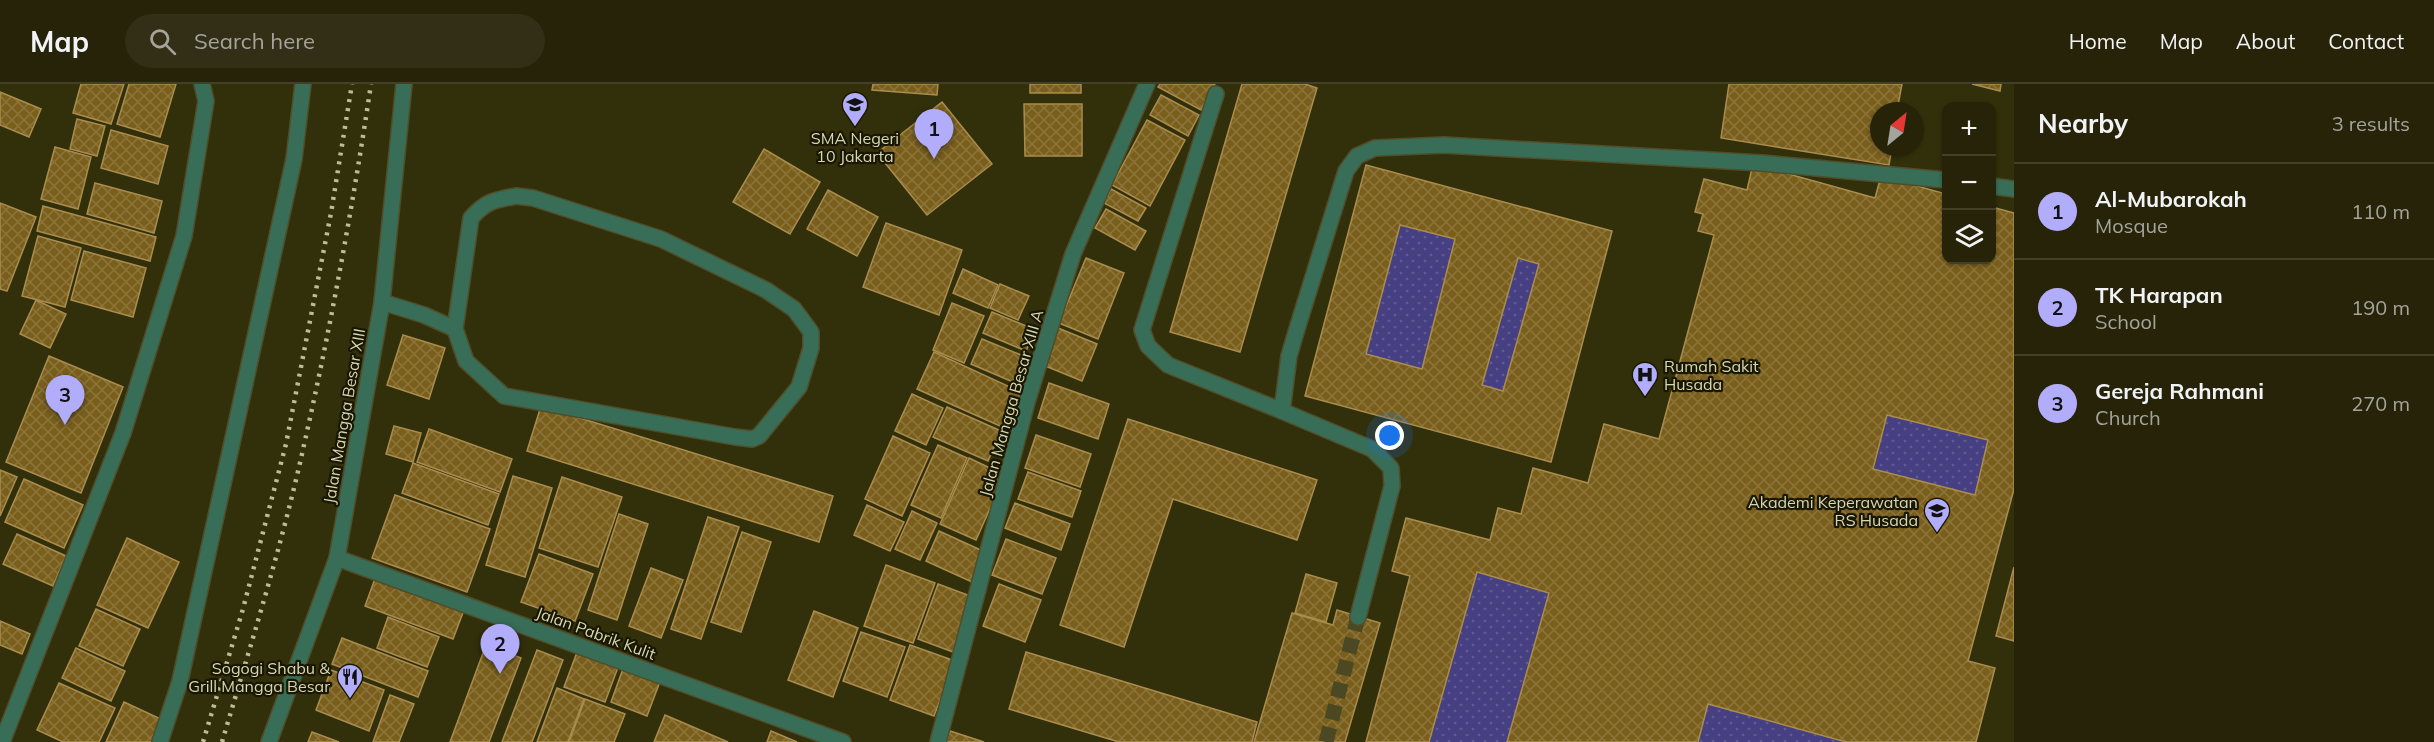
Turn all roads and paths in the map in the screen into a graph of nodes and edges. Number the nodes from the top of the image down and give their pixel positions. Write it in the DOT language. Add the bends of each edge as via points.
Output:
graph roads {
  1 [pos="202,84"];
  2 [pos="303,84"];
  3 [pos="404,84"];
  4 [pos="1147,84"];
  5 [pos="1216,94"];
  6 [pos="1942,180"];
  7 [pos="1996,187"];
  8 [pos="2014,189"];
  9 [pos="382,302"];
  10 [pos="455,329"];
  11 [pos="1282,411"];
  12 [pos="337,558"];
  13 [pos="1358,617"];
  14 [pos="3,742"];
  15 [pos="160,742"];
  16 [pos="269,742"];
  17 [pos="843,742"];
  18 [pos="938,742"];
  1 -- 14 [label="street" via="206,101 181,247 123,433"];
  2 -- 15 [label="street" via="294,159 180,681"];
  3 -- 9 [label="street, Jalan Mangga Besar XIII"];
  4 -- 18 [label="street, Jalan Mangga Besar XIII A" via="1073,254 1028,402"];
  5 -- 11 [label="street" via="1142,330 1148,346 1168,365"];
  6 -- 11 [label="street" via="1762,163 1467,146 1375,148 1357,156 1346,171 1289,356"];
  7 -- 8 [label="street"];
  9 -- 10 [label="street"];
  9 -- 12 [label="street, Jalan Mangga Besar XIII"];
  10 -- 10 [label="street" via="466,361 504,396 752,439 765,431 799,387 811,348 811,332 794,309 766,290 661,239 516,196 493,200 471,218"];
  11 -- 13 [label="street" via="1372,449 1391,468 1392,486"];
  12 -- 16 [label="street, Jalan Mangga Besar XIII"];
  12 -- 17 [label="street, Jalan Pabrik Kulit"];
}
